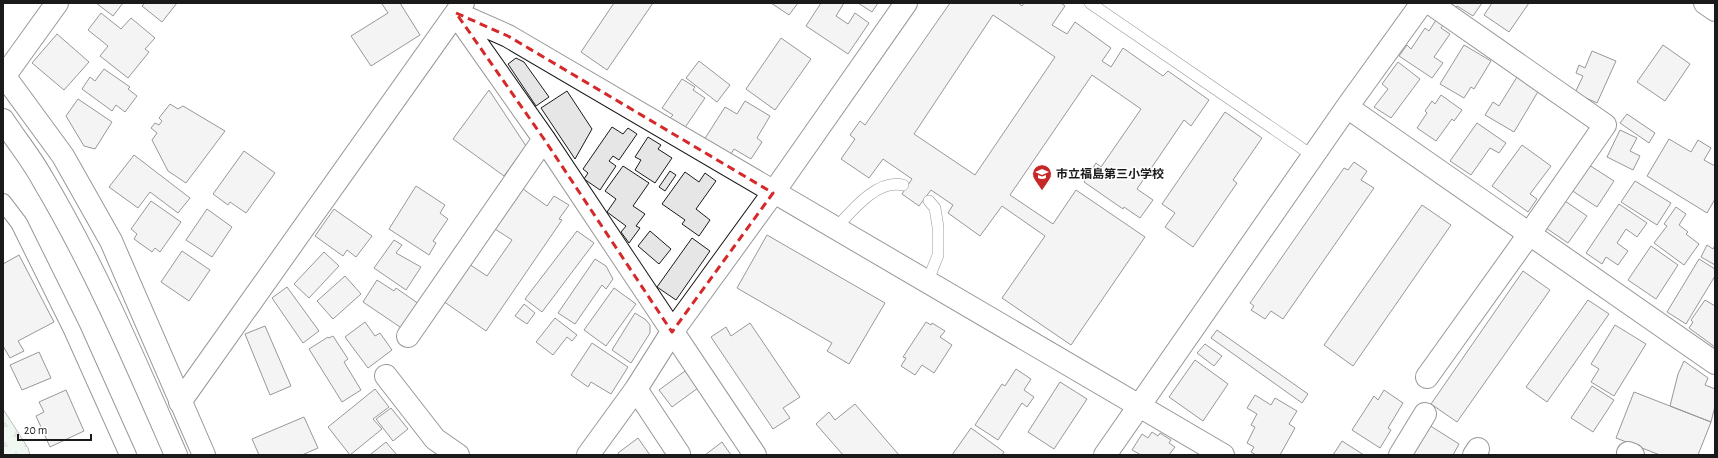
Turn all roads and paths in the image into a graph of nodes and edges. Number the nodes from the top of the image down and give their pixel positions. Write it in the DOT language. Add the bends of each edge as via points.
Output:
graph roads {
  1 [pos="57,3"];
  2 [pos="906,3"];
  3 [pos="1090,3"];
  4 [pos="1422,3"];
  5 [pos="1430,3"];
  6 [pos="1706,3"];
  7 [pos="456,6"];
  8 [pos="1715,10"];
  9 [pos="4,77"];
  10 [pos="1347,107"];
  11 [pos="3,120"];
  12 [pos="544,139"];
  13 [pos="1313,156"];
  14 [pos="903,185"];
  15 [pos="773,193"];
  16 [pos="929,201"];
  17 [pos="3,202"];
  18 [pos="835,229"];
  19 [pos="1530,233"];
  20 [pos="927,283"];
  21 [pos="672,332"];
  22 [pos="408,336"];
  23 [pos="1715,363"];
  24 [pos="386,376"];
  25 [pos="1427,377"];
  26 [pos="636,389"];
  27 [pos="180,402"];
  28 [pos="1139,407"];
  29 [pos="1425,414"];
  30 [pos="679,454"];
  31 [pos="128,455"];
  32 [pos="176,455"];
  33 [pos="204,455"];
  34 [pos="458,455"];
  35 [pos="588,455"];
  36 [pos="755,455"];
  37 [pos="1105,455"];
  38 [pos="1223,455"];
  39 [pos="1400,455"];
  1 -- 9 [label="main road"];
  2 -- 15 [label="main road"];
  3 -- 13 [label="lane"];
  4 -- 10 [label="main road"];
  5 -- 19 [label="main road" via="1605,125"];
  6 -- 8 [label="main road"];
  7 -- 12 [label="main road"];
  7 -- 15 [label="main road"];
  7 -- 27 [label="main road"];
  9 -- 27 [label="main road" via="63,156 110,241"];
  10 -- 13 [label="main road"];
  10 -- 19 [label="main road"];
  11 -- 32 [label="main road" via="42,177 84,254"];
  12 -- 21 [label="main road"];
  12 -- 22 [label="main road"];
  13 -- 28 [label="main road"];
  14 -- 18 [label="lane" via="888,185 866,196"];
  15 -- 18 [label="main road"];
  15 -- 21 [label="main road"];
  16 -- 20 [label="lane" via="935,208 938,255"];
  17 -- 31 [label="street" via="19,223 72,330"];
  18 -- 20 [label="main road"];
  19 -- 23 [label="main road"];
  19 -- 25 [label="main road"];
  20 -- 28 [label="main road"];
  21 -- 26 [label="main road"];
  21 -- 36 [label="main road"];
  24 -- 34 [label="main road" via="435,439"];
  26 -- 30 [label="main road"];
  26 -- 35 [label="main road"];
  27 -- 33 [label="main road"];
  28 -- 37 [label="main road"];
  28 -- 38 [label="main road"];
  29 -- 39 [label="main road"];
}
